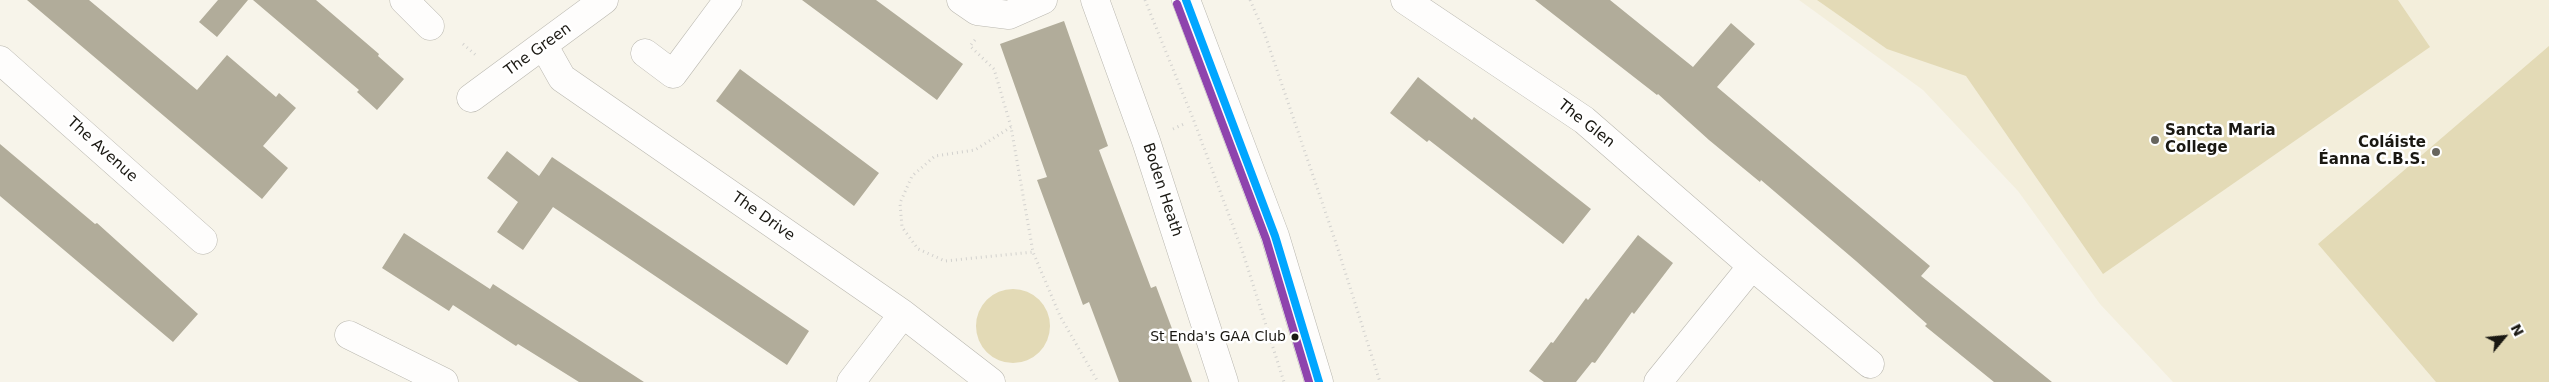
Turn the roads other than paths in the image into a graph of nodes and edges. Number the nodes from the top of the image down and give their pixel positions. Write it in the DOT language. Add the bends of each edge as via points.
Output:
graph roads {
  1 [pos="404,0"];
  2 [pos="604,0"];
  3 [pos="728,0"];
  4 [pos="961,0"];
  5 [pos="1043,0"];
  6 [pos="1095,0"];
  7 [pos="1186,0"];
  8 [pos="1405,0"];
  9 [pos="430,26"];
  10 [pos="544,46"];
  11 [pos="645,53"];
  12 [pos="0,60"];
  13 [pos="471,98"];
  14 [pos="203,240"];
  15 [pos="1752,266"];
  16 [pos="903,314"];
  17 [pos="349,335"];
  18 [pos="1870,364"];
  19 [pos="444,382"];
  20 [pos="851,382"];
  21 [pos="991,382"];
  22 [pos="1224,382"];
  23 [pos="1319,382"];
  24 [pos="1658,382"];
  1 -- 9 [label="street"];
  2 -- 10 [label="street, The Green"];
  3 -- 11 [label="street" via="674,74"];
  4 -- 5 [label="street" via="976,11 1009,15"];
  6 -- 22 [label="street, Boden Heath" via="1146,141"];
  7 -- 23 [label="street" via="1276,236"];
  8 -- 15 [label="street, The Glen" via="1584,120"];
  10 -- 13 [label="street, The Green"];
  10 -- 16 [label="street, The Drive" via="562,78"];
  12 -- 14 [label="street, The Avenue"];
  15 -- 18 [label="street, The Glen"];
  15 -- 24 [label="street"];
  16 -- 20 [label="street"];
  16 -- 21 [label="street, The Drive"];
  17 -- 19 [label="street"];
}
